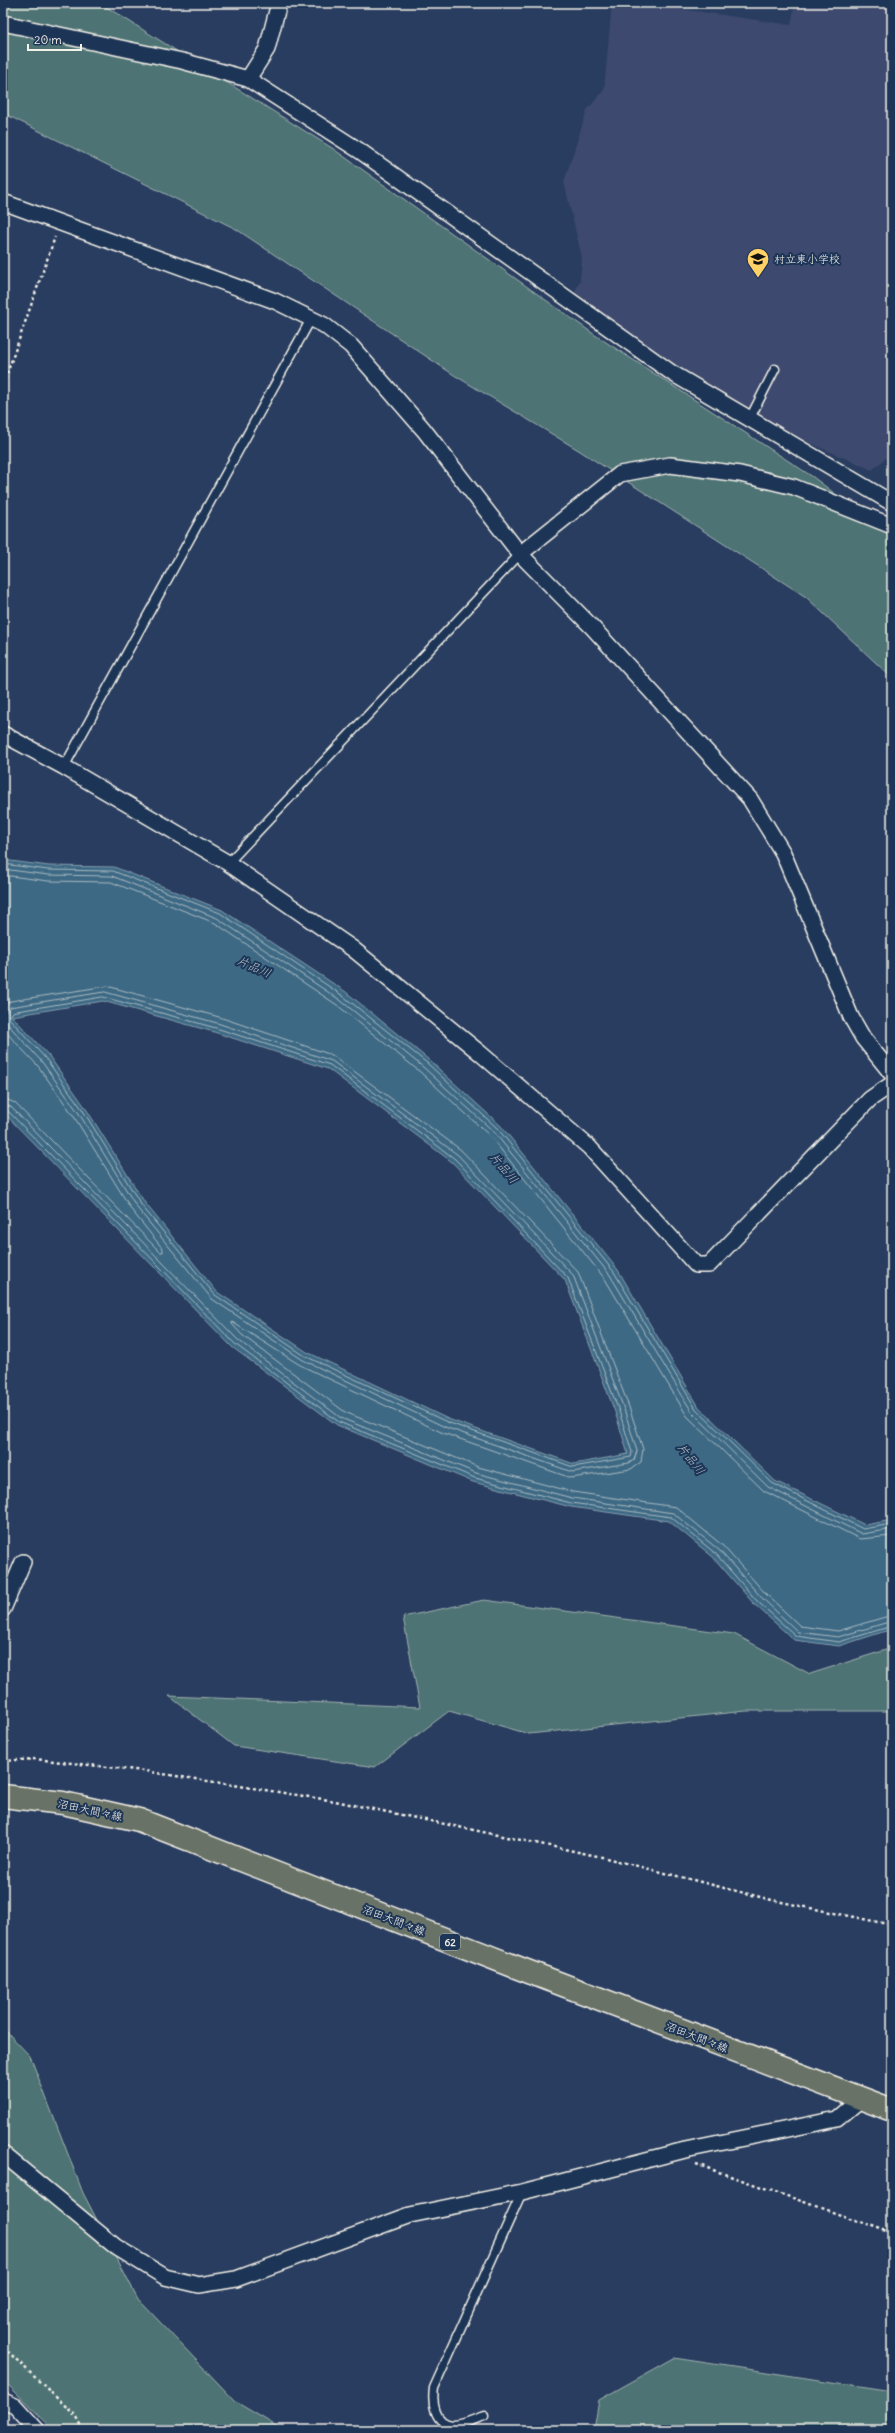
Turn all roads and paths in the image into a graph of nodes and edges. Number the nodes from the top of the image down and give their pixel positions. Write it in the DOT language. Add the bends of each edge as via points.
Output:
graph roads {
  1 [pos="279,3"];
  2 [pos="3,23"];
  3 [pos="248,80"];
  4 [pos="3,202"];
  5 [pos="60,223"];
  6 [pos="311,319"];
  7 [pos="775,369"];
  8 [pos="3,385"];
  9 [pos="749,420"];
  10 [pos="892,503"];
  11 [pos="892,526"];
  12 [pos="520,554"];
  13 [pos="3,734"];
  14 [pos="64,767"];
  15 [pos="228,863"];
  16 [pos="892,1074"];
  17 [pos="892,1084"];
  18 [pos="23,1562"];
  19 [pos="3,1609"];
  20 [pos="3,1761"];
  21 [pos="3,1796"];
  22 [pos="892,1925"];
  23 [pos="861,2100"];
  24 [pos="892,2110"];
  25 [pos="686,2150"];
  26 [pos="3,2154"];
  27 [pos="522,2192"];
  28 [pos="892,2233"];
  29 [pos="3,2347"];
  30 [pos="4,2403"];
  31 [pos="484,2416"];
  32 [pos="37,2430"];
  33 [pos="84,2430"];
  1 -- 3 [label="street" via="267,49"];
  2 -- 3 [label="street" via="182,61"];
  3 -- 9 [label="street" via="360,151 672,373"];
  4 -- 5 [label="street"];
  5 -- 6 [label="street" via="275,301"];
  5 -- 8 [label="path"];
  6 -- 12 [label="street" via="324,325 351,346 424,430"];
  6 -- 14 [label="lane"];
  7 -- 9 [label="lane"];
  9 -- 10 [label="street"];
  11 -- 12 [label="street" via="794,487 740,474 670,465 620,474"];
  12 -- 15 [label="lane"];
  12 -- 16 [label="street" via="592,627 750,799 783,852 851,1017 863,1038"];
  13 -- 14 [label="street"];
  14 -- 15 [label="street"];
  15 -- 17 [label="street" via="353,949 480,1052 589,1148 696,1265 709,1265 870,1100"];
  18 -- 19 [label="street"];
  20 -- 22 [label="path" via="35,1759 144,1771 335,1801 602,1857 772,1900"];
  21 -- 23 [label="main road, 沼田大間々線 / 62" via="63,1803 139,1820"];
  23 -- 24 [label="main road, 沼田大間々線 / 62"];
  23 -- 25 [label="street" via="837,2119"];
  25 -- 27 [label="street"];
  25 -- 28 [label="path" via="693,2163"];
  26 -- 27 [label="street" via="116,2247 165,2277 199,2285 236,2279 410,2216"];
  27 -- 31 [label="lane" via="433,2394 435,2412 442,2420 453,2425"];
  29 -- 33 [label="path" via="77,2417"];
  30 -- 32 [label="street" via="15,2406"];
}
